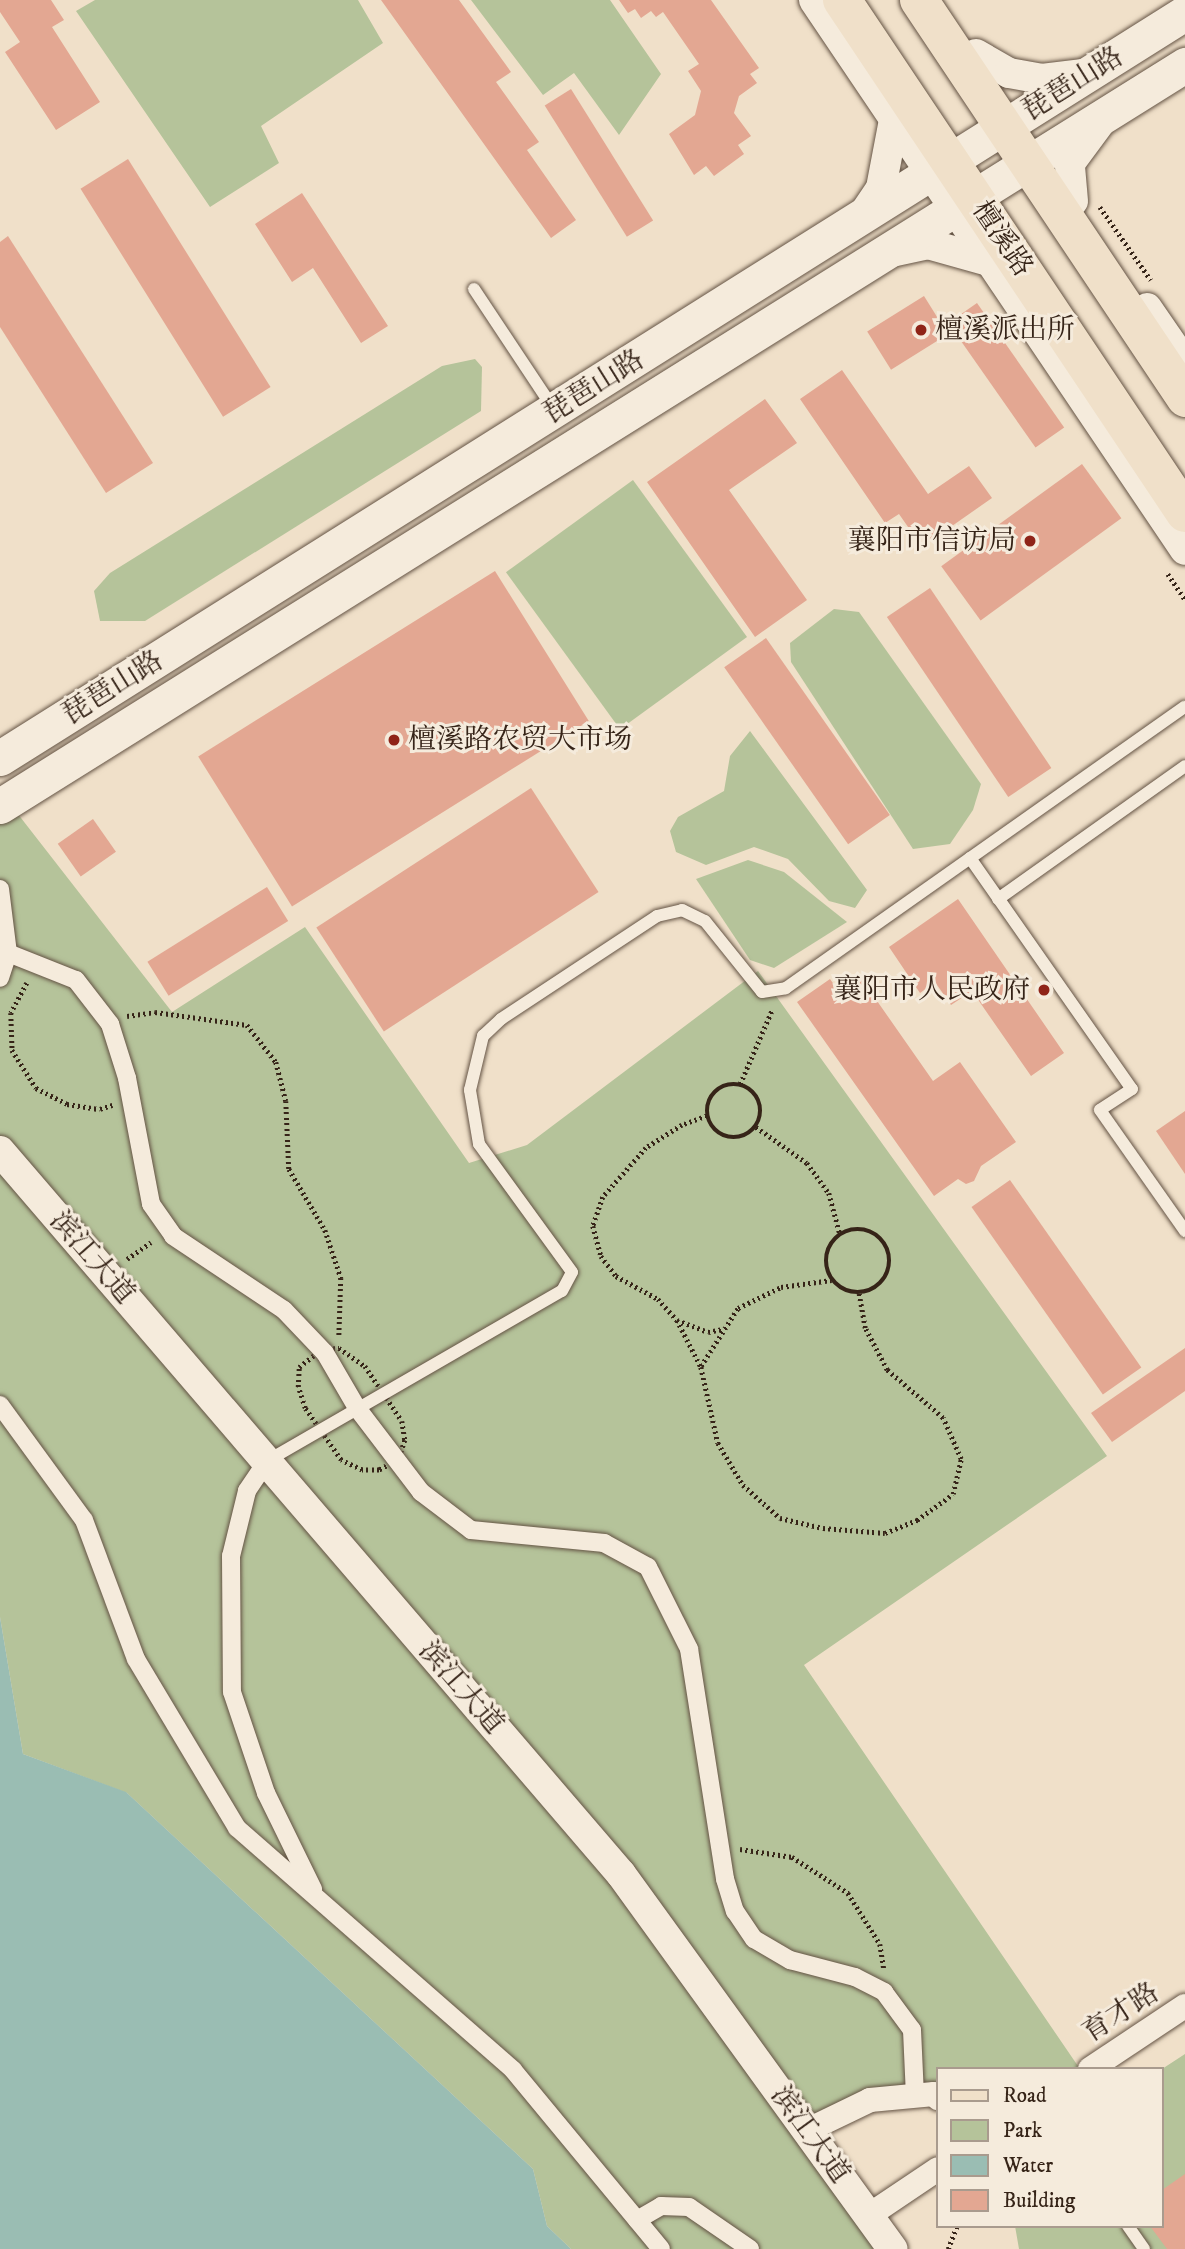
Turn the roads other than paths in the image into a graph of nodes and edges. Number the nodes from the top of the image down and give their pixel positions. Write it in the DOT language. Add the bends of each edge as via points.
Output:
graph roads {
  1 [pos="814,0"];
  2 [pos="842,0"];
  3 [pos="919,0"];
  4 [pos="940,0"];
  5 [pos="1185,13"];
  6 [pos="976,54"];
  7 [pos="1185,65"];
  8 [pos="1091,73"];
  9 [pos="1109,113"];
  10 [pos="894,120"];
  11 [pos="1011,123"];
  12 [pos="1035,159"];
  13 [pos="940,167"];
  14 [pos="1073,201"];
  15 [pos="964,204"];
  16 [pos="859,222"];
  17 [pos="884,254"];
  18 [pos="989,261"];
  19 [pos="474,289"];
  20 [pos="1185,363"];
  21 [pos="1185,398"];
  22 [pos="555,411"];
  23 [pos="1185,513"];
  24 [pos="1185,550"];
  25 [pos="1185,707"];
  26 [pos="0,758"];
  27 [pos="1185,766"];
  28 [pos="0,806"];
  29 [pos="970,858"];
  30 [pos="0,889"];
  31 [pos="998,899"];
  32 [pos="8,953"];
  33 [pos="0,978"];
  34 [pos="0,1151"];
  35 [pos="1185,1231"];
  36 [pos="0,1405"];
  37 [pos="357,1408"];
  38 [pos="267,1461"];
  39 [pos="318,1898"];
  40 [pos="1185,2006"];
  41 [pos="1093,2067"];
  42 [pos="926,2097"];
  43 [pos="807,2131"];
  44 [pos="936,2170"];
  45 [pos="868,2216"];
  46 [pos="637,2220"];
  47 [pos="1129,2228"];
  48 [pos="888,2247"];
  49 [pos="661,2249"];
  50 [pos="750,2249"];
  51 [pos="1144,2249"];
  1 -- 10 [label="street"];
  2 -- 13 [label="main road, 檀溪路"];
  3 -- 11 [label="main road"];
  4 -- 6 [label="street"];
  5 -- 8 [label="main road, 琵琶山路"];
  6 -- 8 [label="street" via="1009,73 1042,79"];
  6 -- 11 [label="street"];
  7 -- 9 [label="main road, 琵琶山路"];
  8 -- 11 [label="main road, 琵琶山路"];
  9 -- 12 [label="main road, 琵琶山路"];
  9 -- 14 [label="street" via="1070,163"];
  10 -- 13 [label="street"];
  10 -- 16 [label="street" via="881,188"];
  11 -- 12 [label="main road"];
  11 -- 13 [label="main road, 琵琶山路"];
  12 -- 14 [label="street"];
  12 -- 15 [label="main road, 琵琶山路"];
  12 -- 21 [label="main road"];
  13 -- 15 [label="main road, 檀溪路"];
  13 -- 16 [label="main road, 琵琶山路"];
  14 -- 20 [label="street"];
  15 -- 17 [label="main road, 琵琶山路"];
  15 -- 18 [label="street"];
  15 -- 23 [label="main road, 檀溪路"];
  16 -- 22 [label="main road, 琵琶山路"];
  17 -- 18 [label="street" via="928,244"];
  17 -- 28 [label="main road, 琵琶山路"];
  18 -- 24 [label="street"];
  19 -- 22 [label="lane"];
  22 -- 26 [label="main road, 琵琶山路"];
  25 -- 29 [label="lane"];
  27 -- 31 [label="lane"];
  29 -- 31 [label="lane"];
  29 -- 37 [label="lane" via="786,989 762,992 744,976 705,922 682,910 657,916 483,1036 470,1090 479,1144 572,1272 562,1291"];
  30 -- 32 [label="street"];
  31 -- 35 [label="lane" via="1132,1089 1100,1110"];
  32 -- 33 [label="street"];
  32 -- 37 [label="street" via="76,980 110,1024 151,1204 169,1230 206,1261 284,1310 325,1353"];
  34 -- 38 [label="street, 滨江大道"];
  36 -- 39 [label="street" via="84,1520 136,1659 237,1828"];
  37 -- 38 [label="lane"];
  37 -- 42 [label="street" via="421,1492 471,1530 604,1543 648,1567 689,1649 719,1842 735,1911 754,1939 790,1960 855,1977 888,1998 912,2030"];
  38 -- 39 [label="street" via="247,1491 231,1556 232,1692 266,1793"];
  38 -- 43 [label="street, 滨江大道" via="621,1874"];
  39 -- 46 [label="street" via="513,2070"];
  40 -- 41 [label="street, 育才路"];
  42 -- 43 [label="street" via="870,2100"];
  43 -- 45 [label="street, 滨江大道"];
  44 -- 45 [label="street"];
  45 -- 48 [label="street, 滨江大道"];
  46 -- 49 [label="street"];
  46 -- 50 [label="street" via="661,2206 689,2207"];
  47 -- 51 [label="lane"];
}
